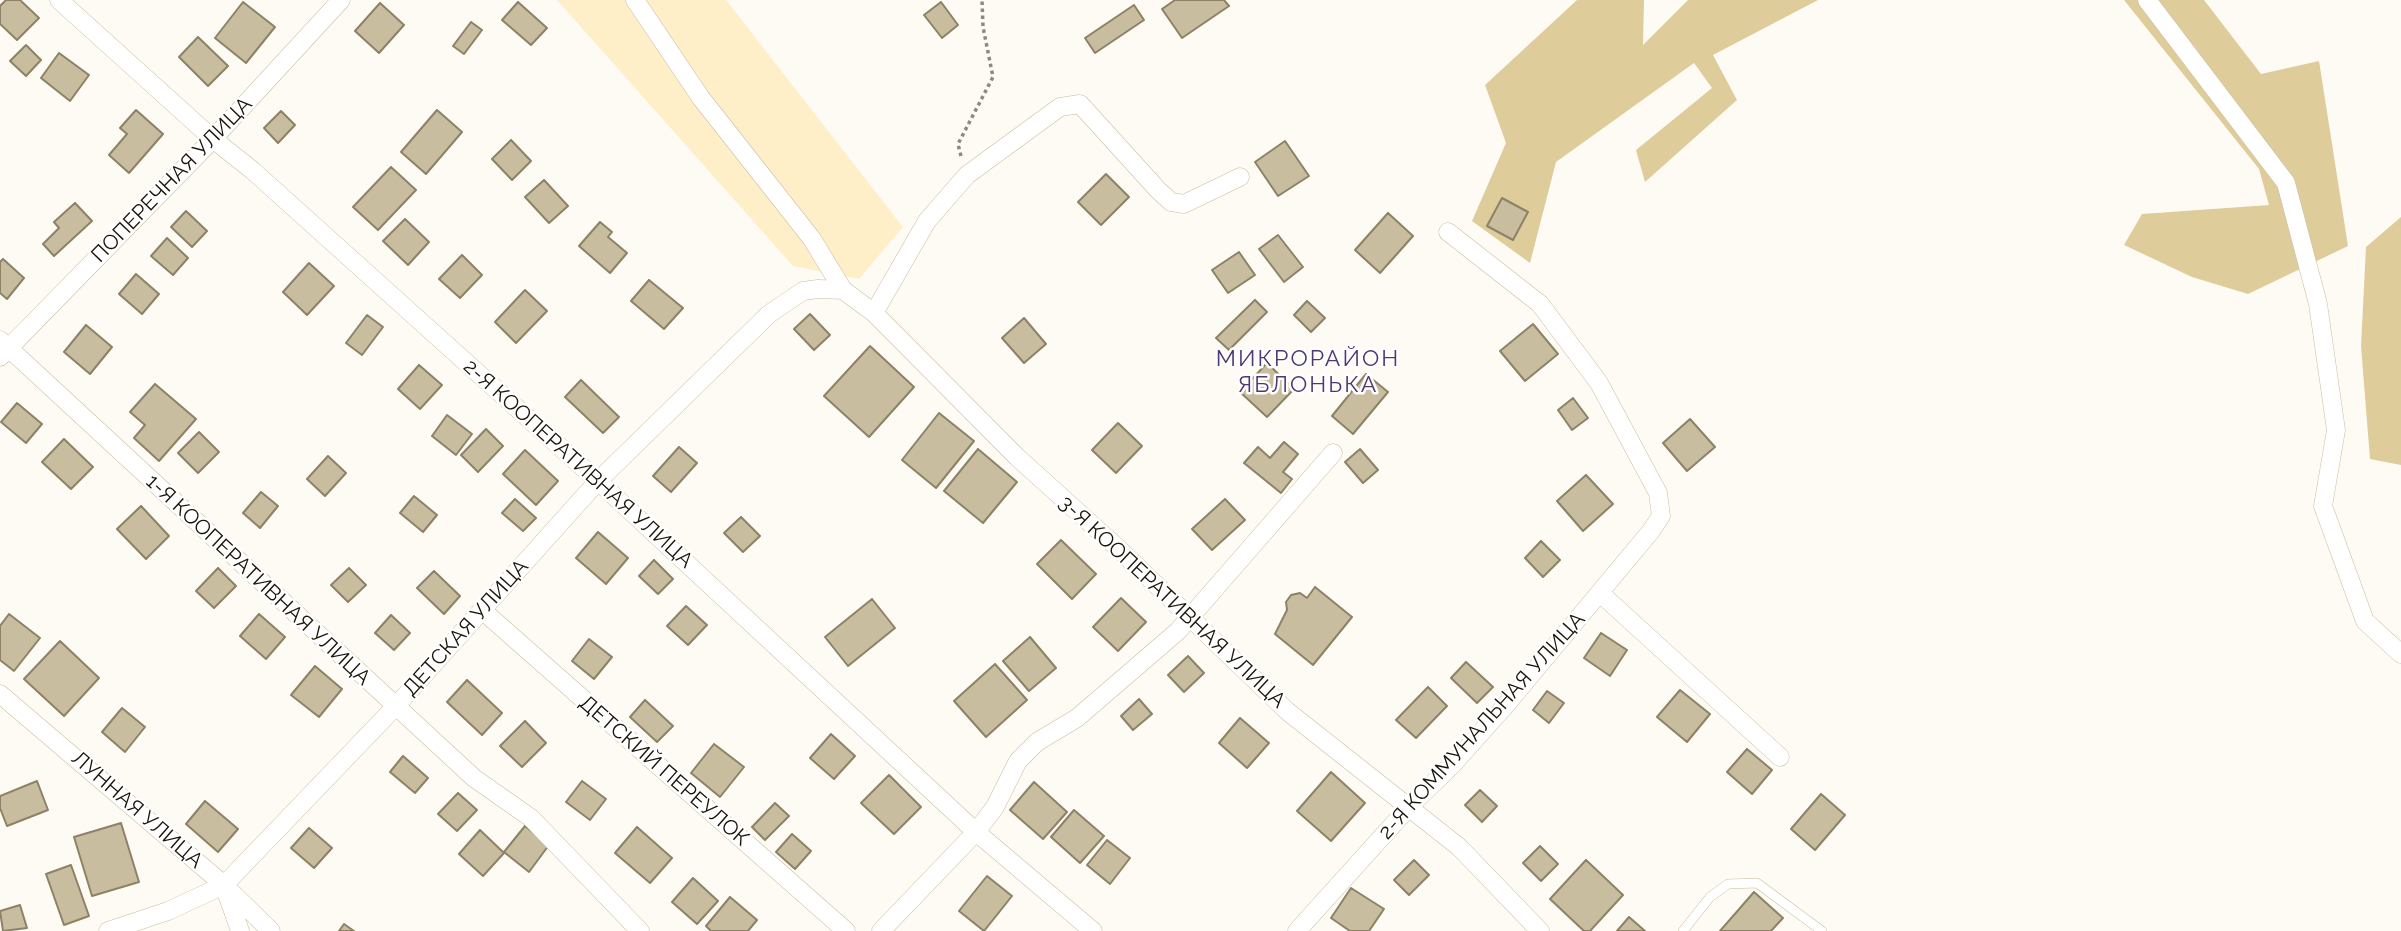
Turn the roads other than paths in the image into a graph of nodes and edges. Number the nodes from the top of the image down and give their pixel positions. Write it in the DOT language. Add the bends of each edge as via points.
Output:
graph roads {
  1 [pos="59,0"];
  2 [pos="341,0"];
  3 [pos="635,0"];
  4 [pos="2147,0"];
  5 [pos="213,139"];
  6 [pos="1240,177"];
  7 [pos="1448,232"];
  8 [pos="843,290"];
  9 [pos="874,313"];
  10 [pos="3,348"];
  11 [pos="1333,453"];
  12 [pos="598,481"];
  13 [pos="1600,593"];
  14 [pos="482,610"];
  15 [pos="1189,618"];
  16 [pos="2401,654"];
  17 [pos="0,694"];
  18 [pos="395,706"];
  19 [pos="1780,757"];
  20 [pos="1408,808"];
  21 [pos="976,832"];
  22 [pos="224,885"];
  23 [pos="108,931"];
  24 [pos="240,931"];
  25 [pos="271,931"];
  26 [pos="640,931"];
  27 [pos="846,931"];
  28 [pos="881,931"];
  29 [pos="1093,931"];
  30 [pos="1297,931"];
  31 [pos="1540,931"];
  32 [pos="1682,931"];
  33 [pos="1822,931"];
  1 -- 5 [label="street, 2-Я КООПЕРАТИВНАЯ УЛИЦА"];
  2 -- 5 [label="street, ПОПЕРЕЧНАЯ УЛИЦА"];
  3 -- 8 [label="street" via="701,98 812,239"];
  4 -- 16 [label="street" via="2286,183 2318,304 2336,429 2323,506 2365,621"];
  5 -- 10 [label="street, ПОПЕРЕЧНАЯ УЛИЦА"];
  5 -- 12 [label="street, 2-Я КООПЕРАТИВНАЯ УЛИЦА"];
  6 -- 9 [label="street" via="1184,204 1171,202 1080,104 1060,107 967,175 927,221"];
  7 -- 13 [label="street, 2-Я КОММУНАЛЬНАЯ УЛИЦА" via="1540,304 1599,383 1658,493 1661,516"];
  8 -- 9 [label="street, 3-Я КООПЕРАТИВНАЯ УЛИЦА"];
  8 -- 12 [label="street, ДЕТСКАЯ УЛИЦА" via="803,291 769,314"];
  9 -- 15 [label="street, 3-Я КООПЕРАТИВНАЯ УЛИЦА" via="999,440"];
  10 -- 18 [label="street, 1-Я КООПЕРАТИВНАЯ УЛИЦА"];
  11 -- 15 [label="street"];
  12 -- 14 [label="street, ДЕТСКАЯ УЛИЦА"];
  12 -- 21 [label="street, 2-Я КООПЕРАТИВНАЯ УЛИЦА"];
  13 -- 19 [label="street"];
  13 -- 20 [label="street, 2-Я КОММУНАЛЬНАЯ УЛИЦА" via="1505,706"];
  14 -- 18 [label="street, ДЕТСКАЯ УЛИЦА"];
  14 -- 27 [label="street, ДЕТСКИЙ ПЕРЕУЛОК"];
  15 -- 20 [label="street, 3-Я КООПЕРАТИВНАЯ УЛИЦА" via="1287,711"];
  15 -- 21 [label="street" via="1077,718 1037,742 1018,761 995,807"];
  17 -- 22 [label="street, ЛУННАЯ УЛИЦА"];
  18 -- 22 [label="street, ДЕТСКАЯ УЛИЦА"];
  18 -- 26 [label="street, 1-Я КООПЕРАТИВНАЯ УЛИЦА" via="474,778 531,818"];
  20 -- 30 [label="street, 2-Я КОММУНАЛЬНАЯ УЛИЦА"];
  20 -- 31 [label="street, 3-Я КООПЕРАТИВНАЯ УЛИЦА" via="1460,847"];
  21 -- 28 [label="street"];
  21 -- 29 [label="street, 2-Я КООПЕРАТИВНАЯ УЛИЦА"];
  22 -- 23 [label="street, ДЕТСКАЯ УЛИЦА"];
  22 -- 24 [label="street"];
  22 -- 25 [label="street, ЛУННАЯ УЛИЦА"];
  32 -- 33 [label="lane" via="1710,897 1728,884 1756,884"];
}
